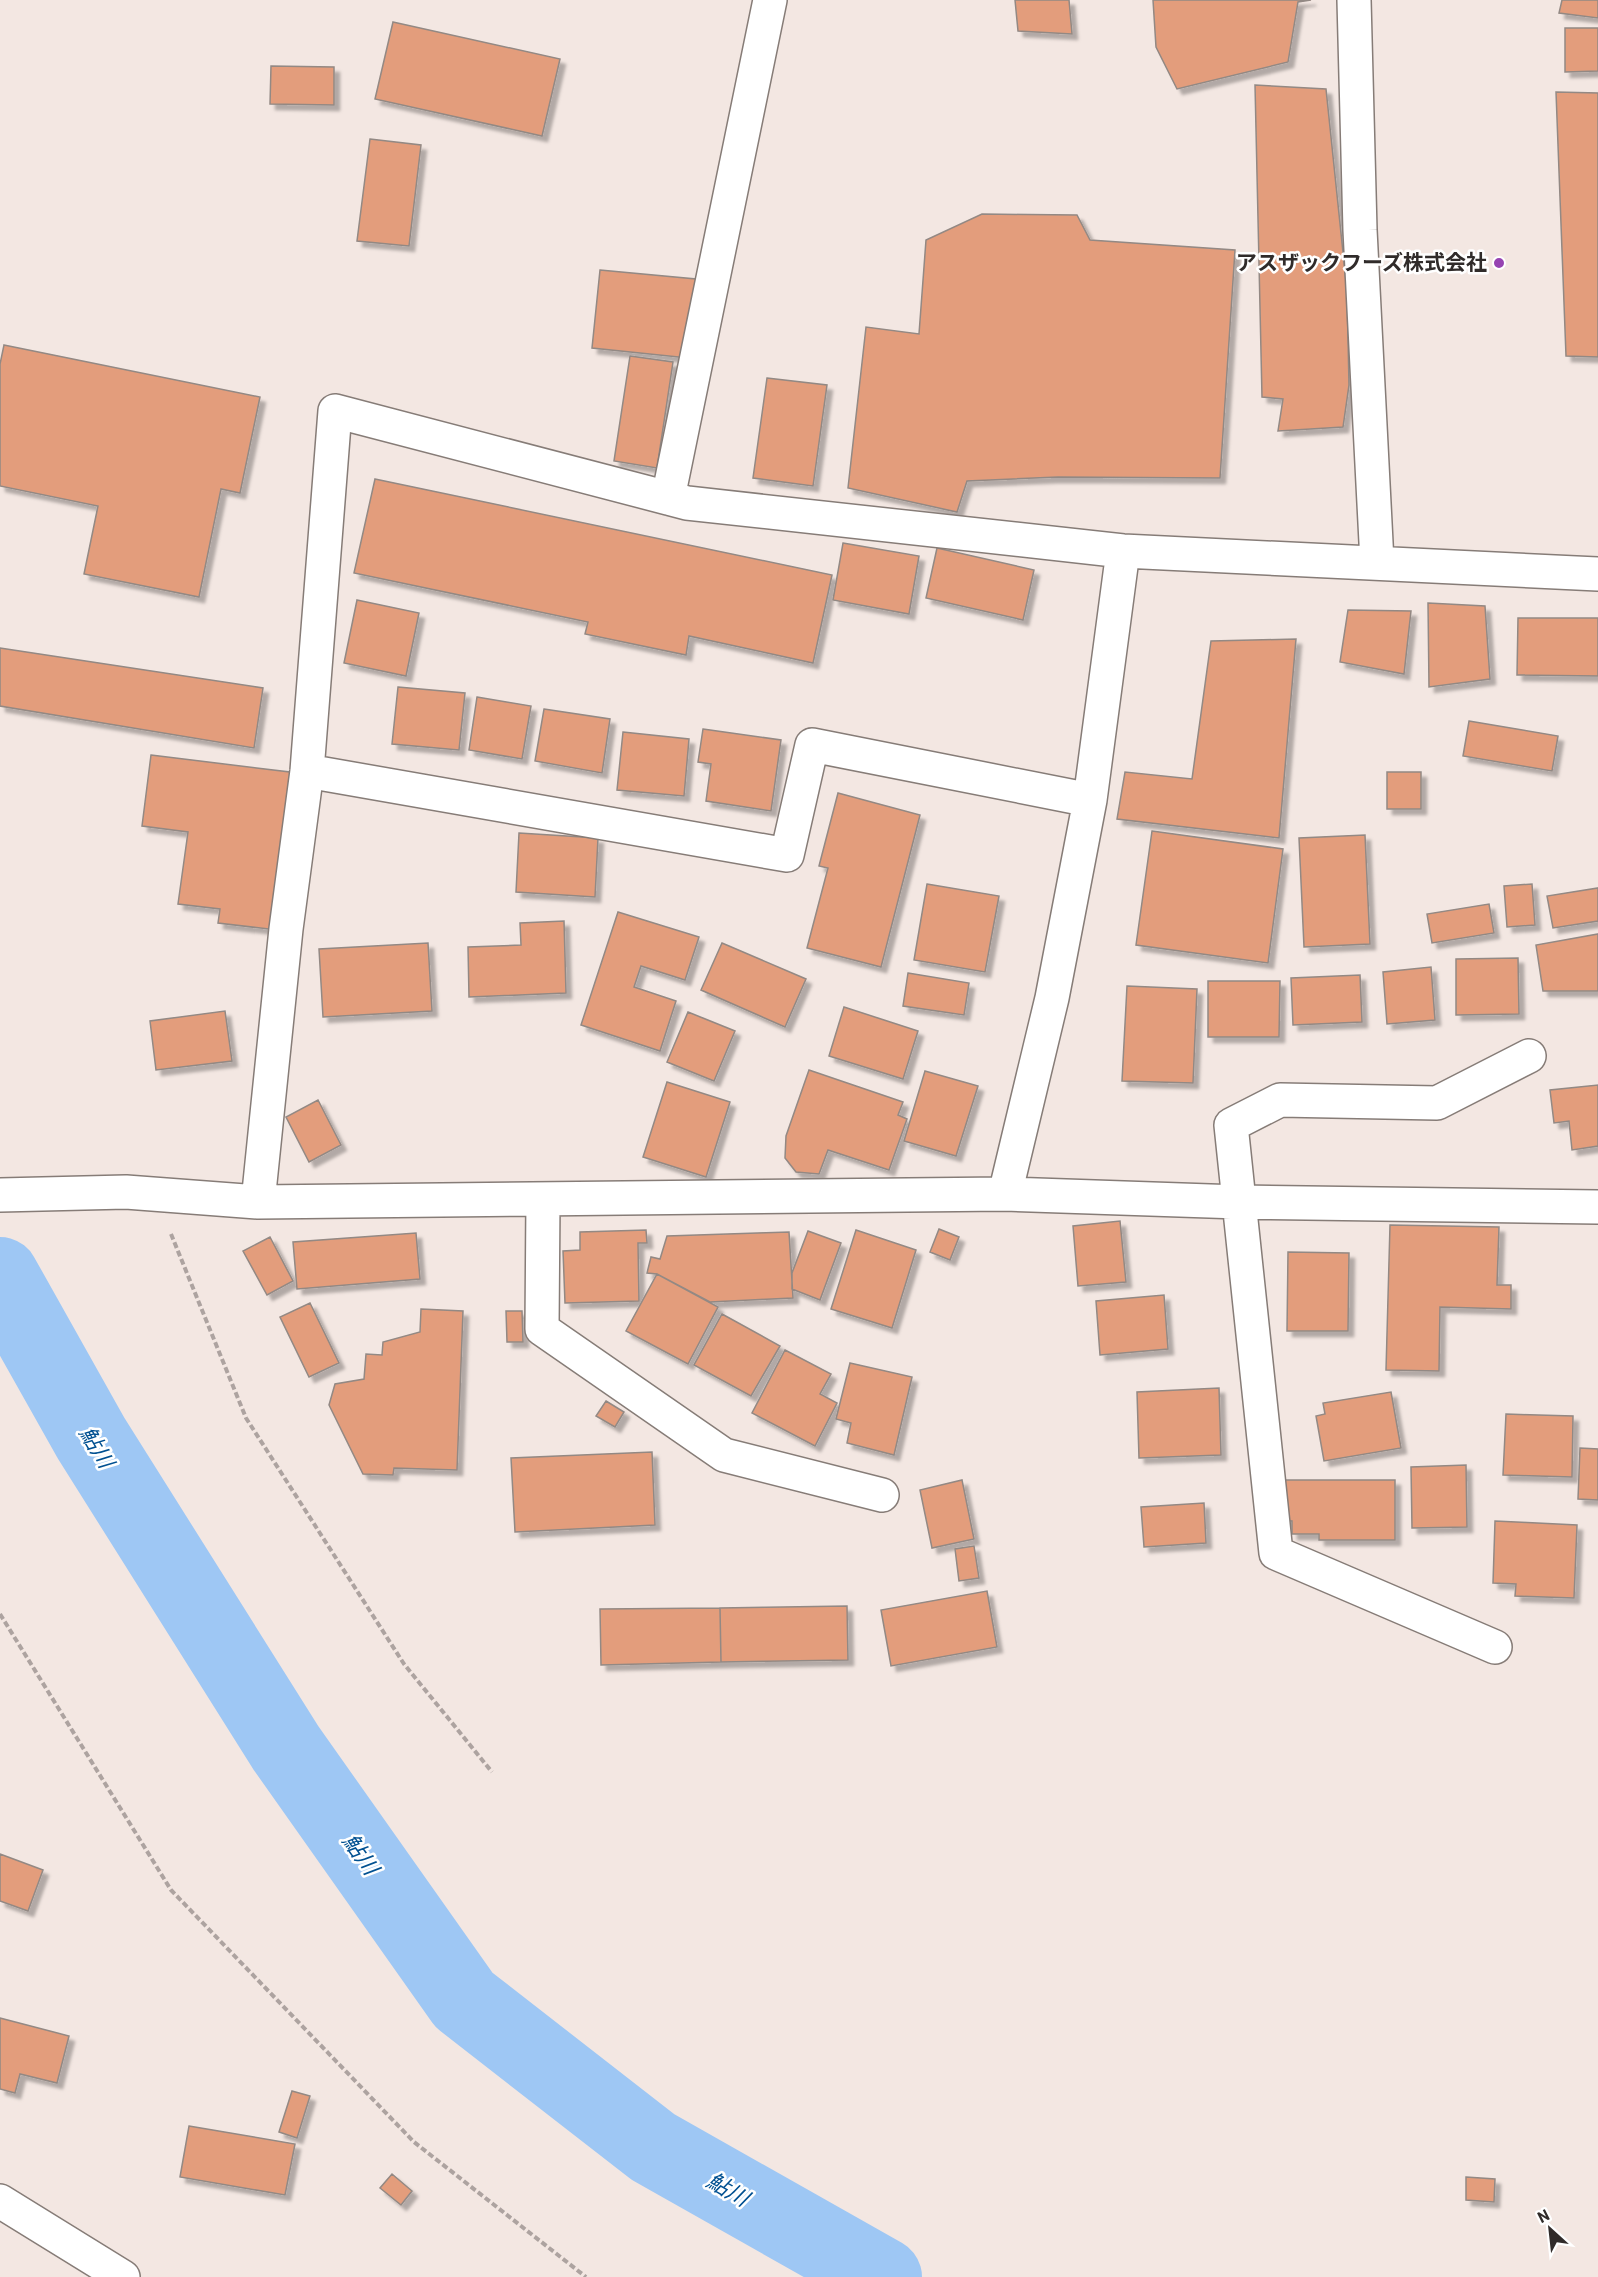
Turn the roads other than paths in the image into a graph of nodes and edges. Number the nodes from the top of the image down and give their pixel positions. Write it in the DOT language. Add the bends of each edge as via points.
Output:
graph roads {
  1 [pos="770,0"];
  2 [pos="1354,0"];
  3 [pos="668,498"];
  4 [pos="1123,551"];
  5 [pos="1377,562"];
  6 [pos="1598,574"];
  7 [pos="307,771"];
  8 [pos="1090,800"];
  9 [pos="1529,1056"];
  10 [pos="1005,1194"];
  11 [pos="0,1195"];
  12 [pos="543,1199"];
  13 [pos="258,1202"];
  14 [pos="1239,1202"];
  15 [pos="1598,1207"];
  16 [pos="882,1495"];
  17 [pos="1495,1647"];
  18 [pos="0,2201"];
  19 [pos="123,2277"];
  1 -- 3 [label="street"];
  2 -- 5 [label="street" via="1360,231"];
  3 -- 4 [label="street"];
  3 -- 7 [label="street" via="335,411"];
  4 -- 5 [label="street"];
  4 -- 8 [label="street"];
  5 -- 6 [label="street"];
  7 -- 8 [label="street" via="787,855 812,745"];
  7 -- 13 [label="street" via="286,929"];
  8 -- 10 [label="street" via="1052,998"];
  9 -- 14 [label="street" via="1437,1103 1280,1100 1270,1105 1231,1125"];
  10 -- 12 [label="street"];
  10 -- 14 [label="street"];
  11 -- 13 [label="street" via="140,1193"];
  12 -- 13 [label="street"];
  12 -- 16 [label="street" via="542,1329 724,1455"];
  14 -- 15 [label="street"];
  14 -- 17 [label="street" via="1276,1553"];
  18 -- 19 [label="street"];
}
